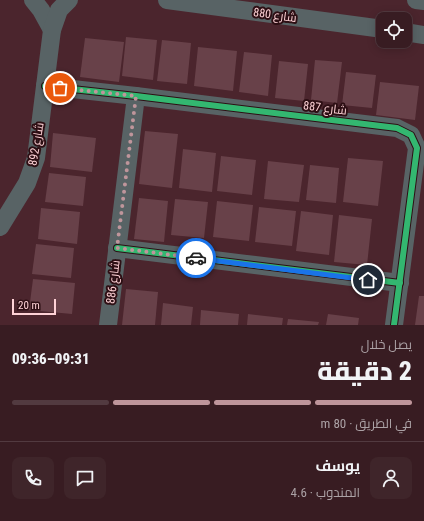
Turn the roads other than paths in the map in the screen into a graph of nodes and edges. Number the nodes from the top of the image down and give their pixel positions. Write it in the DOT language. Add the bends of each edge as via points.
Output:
graph roads {
  1 [pos="34,0"];
  2 [pos="69,0"];
  3 [pos="166,0"];
  4 [pos="416,0"];
  5 [pos="424,1"];
  6 [pos="376,28"];
  7 [pos="52,30"];
  8 [pos="412,33"];
  9 [pos="424,35"];
  10 [pos="45,86"];
  11 [pos="136,96"];
  12 [pos="0,228"];
  13 [pos="117,248"];
  14 [pos="400,284"];
  15 [pos="108,325"];
  16 [pos="394,325"];
  1 -- 7 [label="street"];
  2 -- 7 [label="street, شارع 892" via="59,10"];
  3 -- 6 [label="street, شارع 880"];
  4 -- 5 [label="street"];
  7 -- 10 [label="street, شارع 892"];
  8 -- 9 [label="street"];
  10 -- 11 [label="street, شارع 887"];
  10 -- 12 [label="street, شارع 892" via="32,172"];
  11 -- 13 [label="street, شارع 886"];
  11 -- 14 [label="street, شارع 887" via="397,128 411,135 417,148"];
  13 -- 14 [label="street"];
  13 -- 15 [label="street, شارع 886"];
  14 -- 16 [label="street, شارع 887"];
}
